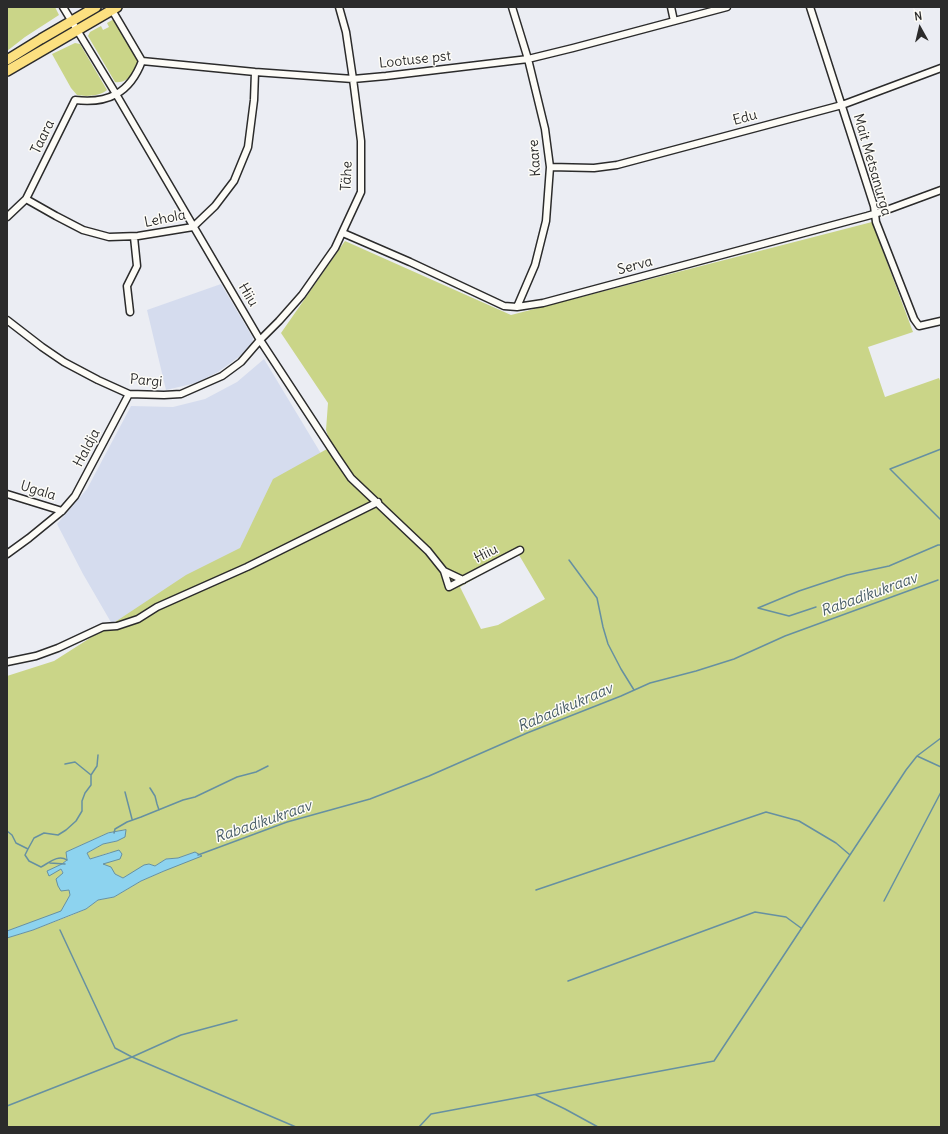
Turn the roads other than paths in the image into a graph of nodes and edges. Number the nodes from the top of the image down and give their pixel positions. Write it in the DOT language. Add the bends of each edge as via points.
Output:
graph roads {
  1 [pos="63,7"];
  2 [pos="96,7"];
  3 [pos="339,7"];
  4 [pos="512,7"];
  5 [pos="672,7"];
  6 [pos="727,7"];
  7 [pos="810,7"];
  8 [pos="115,9"];
  9 [pos="72,21"];
  10 [pos="674,21"];
  11 [pos="78,30"];
  12 [pos="528,59"];
  13 [pos="7,60"];
  14 [pos="142,61"];
  15 [pos="941,68"];
  16 [pos="7,71"];
  17 [pos="255,72"];
  18 [pos="353,78"];
  19 [pos="116,94"];
  20 [pos="842,105"];
  21 [pos="550,167"];
  22 [pos="941,190"];
  23 [pos="26,199"];
  24 [pos="875,214"];
  25 [pos="7,217"];
  26 [pos="193,227"];
  27 [pos="343,233"];
  28 [pos="134,237"];
  29 [pos="517,307"];
  30 [pos="130,312"];
  31 [pos="7,320"];
  32 [pos="941,320"];
  33 [pos="260,340"];
  34 [pos="129,394"];
  35 [pos="7,494"];
  36 [pos="378,502"];
  37 [pos="62,511"];
  38 [pos="520,550"];
  39 [pos="7,554"];
  40 [pos="444,571"];
  41 [pos="463,580"];
  42 [pos="7,662"];
  1 -- 9 [label="street, Hiiu"];
  2 -- 9 [label="highway"];
  3 -- 18 [label="street, Tähe" via="346,32"];
  4 -- 12 [label="street, Kaare"];
  5 -- 10 [label="street"];
  6 -- 10 [label="street, Lootuse pst"];
  7 -- 20 [label="street, Mait Metsanurga"];
  8 -- 11 [label="highway"];
  8 -- 14 [label="street"];
  9 -- 11 [label="street, Hiiu"];
  9 -- 13 [label="highway"];
  10 -- 12 [label="street, Lootuse pst"];
  11 -- 16 [label="highway"];
  11 -- 19 [label="street, Hiiu"];
  12 -- 18 [label="street, Lootuse pst"];
  12 -- 21 [label="street, Kaare" via="545,129"];
  14 -- 17 [label="street, Lootuse pst"];
  14 -- 19 [label="street" via="132,81"];
  15 -- 20 [label="street, Edu"];
  17 -- 18 [label="street, Lootuse pst"];
  17 -- 26 [label="street, Lehola" via="248,147 234,180 215,206"];
  18 -- 27 [label="street, Tähe" via="360,141 361,192"];
  19 -- 23 [label="street, Taara" via="100,100 75,100"];
  19 -- 26 [label="street, Hiiu"];
  20 -- 21 [label="street, Edu" via="616,165 594,168"];
  20 -- 24 [label="street, Mait Metsanurga"];
  21 -- 29 [label="street, Kaare" via="546,221 535,265"];
  22 -- 24 [label="street, Serva"];
  23 -- 25 [label="street, Taara"];
  23 -- 28 [label="street, Lehola" via="83,230 109,237"];
  24 -- 29 [label="street, Serva" via="543,303"];
  24 -- 32 [label="street, Mait Metsanurga" via="914,319 919,326"];
  26 -- 28 [label="street, Lehola"];
  26 -- 33 [label="street, Hiiu"];
  27 -- 29 [label="street, Serva" via="504,306"];
  27 -- 33 [label="street, Tähe" via="302,295"];
  28 -- 30 [label="street" via="137,266 127,286"];
  31 -- 34 [label="street, Pargi" via="64,362"];
  33 -- 34 [label="street, Pargi" via="240,362 222,376 181,394"];
  33 -- 36 [label="street, Hiiu" via="351,478"];
  34 -- 37 [label="street, Haldja" via="75,496"];
  35 -- 37 [label="street, Ugala"];
  36 -- 40 [label="street, Hiiu" via="428,551"];
  36 -- 42 [label="street" via="157,607 138,619 104,627 60,648 36,656"];
  37 -- 39 [label="street, Haldja"];
  38 -- 41 [label="street, Hiiu"];
  40 -- 41 [label="street, Hiiu"];
  40 -- 41 [label="street, Hiiu" via="449,587"];
}
